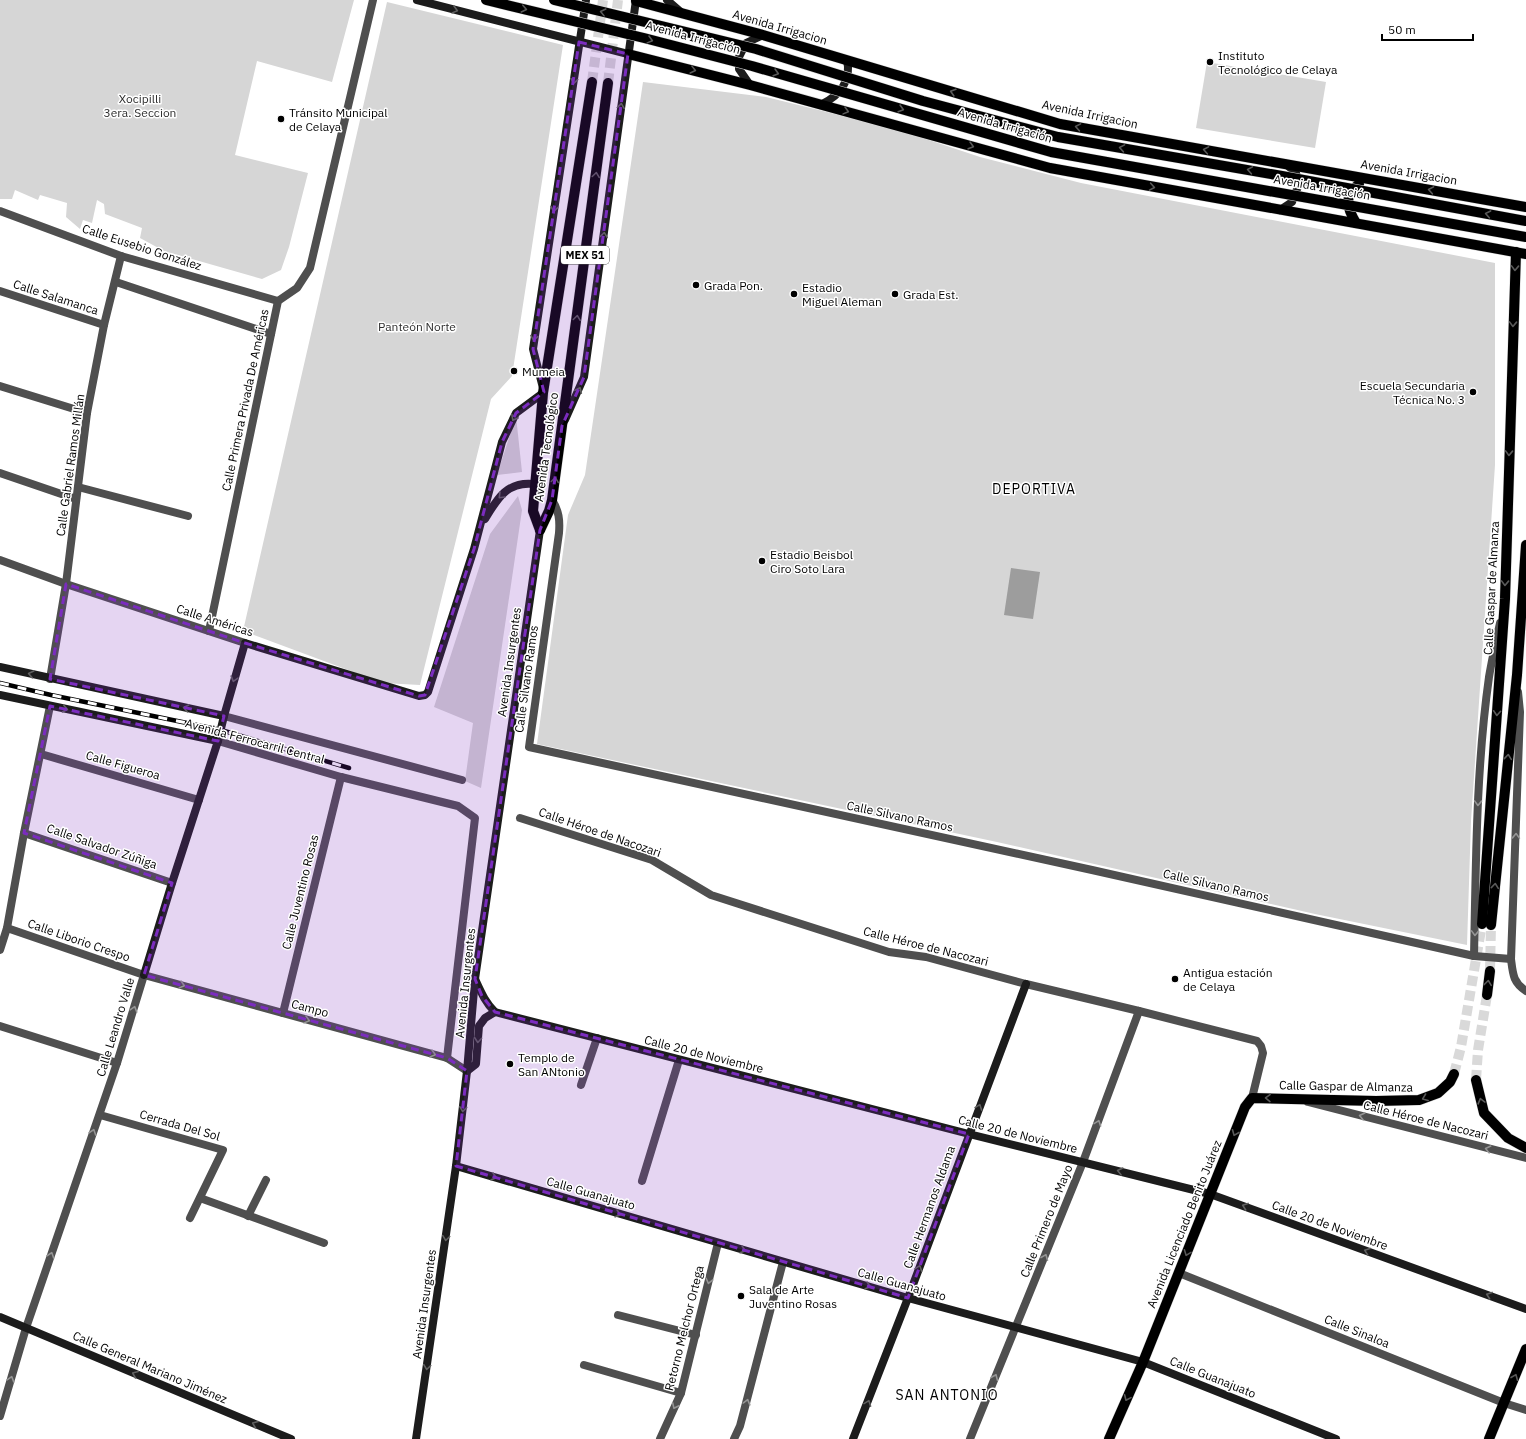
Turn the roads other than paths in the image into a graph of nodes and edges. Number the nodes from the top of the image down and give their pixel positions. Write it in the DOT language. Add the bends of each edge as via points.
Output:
graph roads {
  1 [pos="372,0"];
  2 [pos="417,0"];
  3 [pos="486,0"];
  4 [pos="554,0"];
  5 [pos="586,0"];
  6 [pos="634,0"];
  7 [pos="667,0"];
  8 [pos="682,14"];
  9 [pos="763,35"];
  10 [pos="579,42"];
  11 [pos="628,54"];
  12 [pos="847,60"];
  13 [pos="592,82"];
  14 [pos="608,83"];
  15 [pos="750,85"];
  16 [pos="822,104"];
  17 [pos="1286,164"];
  18 [pos="1368,178"];
  19 [pos="1526,207"];
  20 [pos="1280,210"];
  21 [pos="0,211"];
  22 [pos="1526,221"];
  23 [pos="1356,223"];
  24 [pos="1526,237"];
  25 [pos="1521,253"];
  26 [pos="121,256"];
  27 [pos="116,282"];
  28 [pos="0,291"];
  29 [pos="278,301"];
  30 [pos="104,325"];
  31 [pos="271,334"];
  32 [pos="0,386"];
  33 [pos="543,392"];
  34 [pos="87,413"];
  35 [pos="562,426"];
  36 [pos="0,473"];
  37 [pos="534,484"];
  38 [pos="78,487"];
  39 [pos="76,499"];
  40 [pos="552,500"];
  41 [pos="188,516"];
  42 [pos="480,527"];
  43 [pos="540,530"];
  44 [pos="1526,545"];
  45 [pos="0,560"];
  46 [pos="66,584"];
  47 [pos="1505,599"];
  48 [pos="209,630"];
  49 [pos="245,643"];
  50 [pos="0,667"];
  51 [pos="1517,675"];
  52 [pos="50,679"];
  53 [pos="0,695"];
  54 [pos="50,706"];
  55 [pos="224,716"];
  56 [pos="218,741"];
  57 [pos="41,754"];
  58 [pos="341,777"];
  59 [pos="462,780"];
  60 [pos="199,800"];
  61 [pos="520,818"];
  62 [pos="24,833"];
  63 [pos="172,883"];
  64 [pos="7,928"];
  65 [pos="0,950"];
  66 [pos="1474,956"];
  67 [pos="1511,959"];
  68 [pos="1490,971"];
  69 [pos="144,975"];
  70 [pos="475,979"];
  71 [pos="1026,984"];
  72 [pos="1526,991"];
  73 [pos="1487,995"];
  74 [pos="1139,1010"];
  75 [pos="495,1012"];
  76 [pos="283,1013"];
  77 [pos="0,1026"];
  78 [pos="597,1038"];
  79 [pos="447,1058"];
  80 [pos="679,1060"];
  81 [pos="117,1063"];
  82 [pos="468,1070"];
  83 [pos="1454,1074"];
  84 [pos="1476,1080"];
  85 [pos="581,1085"];
  86 [pos="1252,1098"];
  87 [pos="1297,1099"];
  88 [pos="100,1115"];
  89 [pos="969,1134"];
  90 [pos="1526,1148"];
  91 [pos="1526,1158"];
  92 [pos="1083,1162"];
  93 [pos="456,1166"];
  94 [pos="266,1180"];
  95 [pos="642,1181"];
  96 [pos="1210,1194"];
  97 [pos="200,1198"];
  98 [pos="248,1216"];
  99 [pos="190,1218"];
  100 [pos="324,1243"];
  101 [pos="718,1243"];
  102 [pos="783,1262"];
  103 [pos="1179,1273"];
  104 [pos="908,1298"];
  105 [pos="1526,1309"];
  106 [pos="618,1315"];
  107 [pos="0,1317"];
  108 [pos="26,1328"];
  109 [pos="1016,1328"];
  110 [pos="696,1334"];
  111 [pos="1526,1349"];
  112 [pos="1143,1362"];
  113 [pos="584,1365"];
  114 [pos="681,1393"];
  115 [pos="1504,1403"];
  116 [pos="1526,1410"];
  117 [pos="0,1416"];
  118 [pos="291,1439"];
  119 [pos="416,1439"];
  120 [pos="660,1439"];
  121 [pos="734,1439"];
  122 [pos="854,1439"];
  123 [pos="970,1439"];
  124 [pos="1109,1439"];
  125 [pos="1336,1439"];
  126 [pos="1489,1439"];
  1 -- 29 [label="street, Calle Primera Privada De Américas" via="310,268 297,288"];
  2 -- 10 [label="street, one-way"];
  3 -- 24 [label="main road, Avenida Irrigación, one-way, bridge" via="752,66 1051,152"];
  22 -- 4 [label="main road, Avenida Irrigación, one-way, bridge" via="1058,137 923,101 756,49"];
  5 -- 10 [label="street"];
  6 -- 8 [label="main road, Avenida Irrigacion"];
  6 -- 11 [label="street"];
  7 -- 8 [label="street"];
  8 -- 9 [label="main road, Avenida Irrigacion"];
  9 -- 12 [label="main road, Avenida Irrigacion"];
  9 -- 15 [label="street" via="746,43 739,56 739,69"];
  10 -- 11 [label="street"];
  10 -- 33 [label="street, one-way" via="533,350"];
  11 -- 15 [label="main road, one-way"];
  35 -- 11 [label="street, one-way" via="584,378"];
  12 -- 16 [label="street" via="849,69 844,87 832,99"];
  17 -- 12 [label="main road, Avenida Irrigacion, one-way" via="1060,124"];
  13 -- 33 [label="main road, Avenida Tecnológico / MEX 51"];
  35 -- 14 [label="main road, Avenida Tecnológico / MEX 51, one-way"];
  15 -- 16 [label="main road"];
  16 -- 20 [label="main road, one-way" via="1050,168"];
  17 -- 18 [label="main road, Avenida Irrigacion"];
  17 -- 20 [label="street" via="1296,173 1299,184 1292,202"];
  19 -- 18 [label="main road, Avenida Irrigacion, one-way"];
  18 -- 23 [label="main road" via="1357,185 1349,195 1348,211"];
  20 -- 23 [label="main road"];
  21 -- 26 [label="street, Calle Eusebio González"];
  23 -- 25 [label="main road"];
  25 -- 47 [label="main road, Calle Gaspar de Almanza, one-way"];
  26 -- 27 [label="street, Calle Gabriel Ramos Millán"];
  26 -- 29 [label="street, Calle Eusebio González"];
  27 -- 30 [label="street, Calle Gabriel Ramos Millán"];
  27 -- 31 [label="street"];
  28 -- 30 [label="street, Calle Salamanca"];
  29 -- 31 [label="street, Calle Primera Privada De Américas"];
  30 -- 34 [label="street, Calle Gabriel Ramos Millán"];
  31 -- 48 [label="street, Calle Primera Privada De Américas"];
  32 -- 34 [label="street"];
  33 -- 37 [label="main road, Avenida Tecnológico / MEX 51"];
  33 -- 42 [label="street, one-way" via="516,413 505,435"];
  34 -- 38 [label="street, Calle Gabriel Ramos Millán"];
  40 -- 35 [label="main road, Avenida Tecnológico / MEX 51, one-way"];
  36 -- 39 [label="street"];
  37 -- 42 [label="street, one-way" via="510,487 497,499"];
  37 -- 43 [label="main road, Avenida Tecnológico / MEX 51" via="533,510"];
  38 -- 39 [label="street, Calle Gabriel Ramos Millán"];
  38 -- 41 [label="street"];
  39 -- 46 [label="street, Calle Gabriel Ramos Millán"];
  40 -- 43 [label="main road, Avenida Tecnológico / MEX 51" via="550,511"];
  40 -- 66 [label="street, Calle Silvano Ramos" via="558,509 559,534 529,747"];
  42 -- 49 [label="street, Calle Américas" via="425,695 419,696"];
  43 -- 70 [label="street, Avenida Insurgentes / MEX 51"];
  44 -- 51 [label="main road, Calle Gaspar de Almanza"];
  45 -- 46 [label="street, Calle Américas"];
  46 -- 48 [label="street, Calle Américas"];
  46 -- 52 [label="street, Calle Gabriel Ramos Millán"];
  47 -- 51 [label="main road, Calle Gaspar de Almanza, one-way" via="1486,924"];
  47 -- 66 [label="street, one-way" via="1489,676 1481,754"];
  48 -- 49 [label="street, Calle Américas"];
  49 -- 55 [label="street, Calle Leandro Valle, one-way"];
  52 -- 50 [label="street, Avenida Ferrocarril Central, one-way"];
  67 -- 51 [label="street, one-way" via="1520,712"];
  55 -- 52 [label="street, Avenida Ferrocarril Central, one-way"];
  53 -- 54 [label="street, Avenida Ferrocarril Central"];
  54 -- 56 [label="street, Avenida Ferrocarril Central, one-way"];
  54 -- 57 [label="street"];
  55 -- 56 [label="street, Calle Leandro Valle"];
  55 -- 59 [label="street, Avenida Ferrocarril Central"];
  56 -- 58 [label="street, Avenida Ferrocarril Central"];
  56 -- 60 [label="street, Calle Leandro Valle"];
  57 -- 60 [label="street, Calle Figueroa"];
  57 -- 62 [label="street"];
  58 -- 76 [label="street, Calle Juventino Rosas"];
  58 -- 79 [label="street, Avenida Ferrocarril Central" via="458,806 475,818"];
  60 -- 63 [label="street, Calle Leandro Valle"];
  61 -- 71 [label="street, Calle Héroe de Nacozari" via="652,860 711,895 889,952 926,957"];
  62 -- 63 [label="street, Calle Salvador Zúñiga"];
  62 -- 64 [label="street"];
  63 -- 69 [label="street, Calle Leandro Valle"];
  64 -- 65 [label="street"];
  64 -- 69 [label="street, Calle Liborio Crespo"];
  66 -- 67 [label="street, Calle Silvano Ramos"];
  67 -- 72 [label="street" via="1517,985"];
  73 -- 68 [label="main road, one-way"];
  69 -- 76 [label="street, Campo, one-way"];
  81 -- 69 [label="street, Calle Leandro Valle, one-way"];
  70 -- 75 [label="street" via="482,996"];
  70 -- 82 [label="street, Avenida Insurgentes / MEX 51"];
  71 -- 74 [label="street, Calle Héroe de Nacozari"];
  89 -- 71 [label="street, Calle Hermanos Aldama, one-way"];
  74 -- 86 [label="street, Calle Héroe de Nacozari" via="1257,1041 1263,1053"];
  92 -- 74 [label="street, Calle Primero de Mayo, one-way"];
  75 -- 78 [label="street, Calle 20 de Noviembre"];
  75 -- 82 [label="street, MEX 51, one-way" via="485,1018 479,1026 476,1064"];
  76 -- 79 [label="street, Campo, one-way"];
  77 -- 81 [label="street"];
  78 -- 80 [label="street, Calle 20 de Noviembre"];
  78 -- 85 [label="street"];
  79 -- 82 [label="street, Campo"];
  80 -- 89 [label="street, Calle 20 de Noviembre"];
  80 -- 95 [label="street"];
  81 -- 88 [label="street, Calle Leandro Valle"];
  82 -- 93 [label="street, Avenida Insurgentes / MEX 51, one-way"];
  83 -- 87 [label="main road, Calle Gaspar de Almanza, one-way" via="1450,1082 1438,1093 1419,1100"];
  90 -- 84 [label="main road, one-way" via="1508,1138 1484,1113"];
  87 -- 86 [label="main road, Calle Gaspar de Almanza, one-way"];
  86 -- 96 [label="main road, Avenida Licenciado Benito Juárez, one-way" via="1245,1107"];
  91 -- 87 [label="street, Calle Héroe de Nacozari, one-way"];
  88 -- 97 [label="street, Cerrada Del Sol" via="223,1150"];
  108 -- 88 [label="street, Calle Leandro Valle, one-way"];
  89 -- 92 [label="street, Calle 20 de Noviembre"];
  104 -- 89 [label="street, Calle Hermanos Aldama, one-way"];
  96 -- 92 [label="street, Calle 20 de Noviembre, one-way"];
  109 -- 92 [label="street, Calle Primero de Mayo, one-way"];
  93 -- 101 [label="street, Calle Guanajuato, one-way"];
  93 -- 119 [label="street, Avenida Insurgentes / MEX 51, one-way"];
  94 -- 98 [label="street"];
  96 -- 103 [label="main road, Avenida Licenciado Benito Juárez, one-way"];
  105 -- 96 [label="street, Calle 20 de Noviembre, one-way"];
  97 -- 98 [label="street"];
  97 -- 99 [label="street"];
  98 -- 100 [label="street"];
  101 -- 102 [label="street, Calle Guanajuato, one-way"];
  101 -- 110 [label="street, Retorno Melchor Ortega, one-way"];
  102 -- 104 [label="street, Calle Guanajuato, one-way"];
  121 -- 102 [label="street, one-way" via="740,1426"];
  103 -- 112 [label="main road, Avenida Licenciado Benito Juárez"];
  103 -- 115 [label="street, Calle Sinaloa"];
  104 -- 109 [label="street, Calle Guanajuato"];
  122 -- 104 [label="street, Calle Hermanos Aldama, one-way"];
  106 -- 110 [label="street"];
  107 -- 108 [label="street, Calle General Mariano Jiménez"];
  117 -- 108 [label="street, Calle Leandro Valle, one-way"];
  118 -- 108 [label="street, Calle General Mariano Jiménez, one-way"];
  109 -- 112 [label="street, Calle Guanajuato"];
  123 -- 109 [label="street, Calle Primero de Mayo, one-way"];
  110 -- 114 [label="street, Retorno Melchor Ortega"];
  115 -- 111 [label="main road, one-way"];
  112 -- 124 [label="main road, Avenida Licenciado Benito Juárez, one-way"];
  112 -- 125 [label="street, Calle Guanajuato"];
  113 -- 114 [label="street"];
  114 -- 120 [label="street, Retorno Melchor Ortega, one-way"];
  115 -- 116 [label="street, Calle Sinaloa"];
  115 -- 126 [label="main road"];
}
